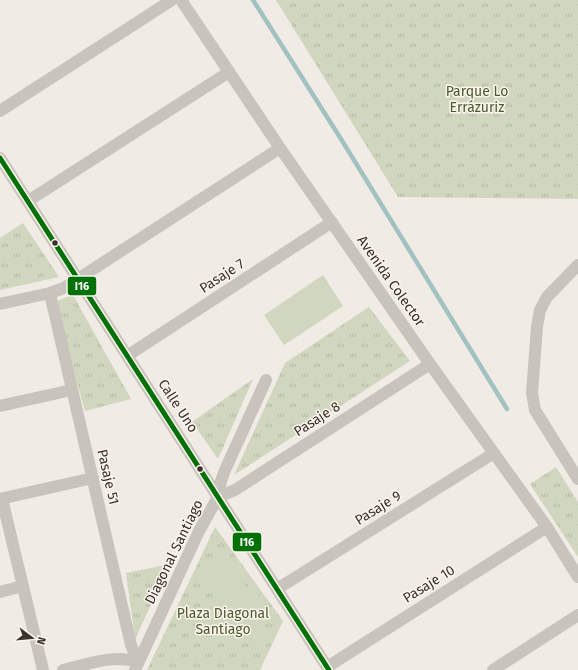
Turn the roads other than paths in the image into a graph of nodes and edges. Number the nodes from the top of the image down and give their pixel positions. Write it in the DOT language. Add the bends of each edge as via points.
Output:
graph roads {
  1 [pos="172,0"];
  2 [pos="181,0"];
  3 [pos="229,72"];
  4 [pos="0,111"];
  5 [pos="280,148"];
  6 [pos="0,158"];
  7 [pos="28,201"];
  8 [pos="332,222"];
  9 [pos="578,266"];
  10 [pos="78,279"];
  11 [pos="51,298"];
  12 [pos="0,304"];
  13 [pos="127,356"];
  14 [pos="430,364"];
  15 [pos="266,380"];
  16 [pos="72,390"];
  17 [pos="0,406"];
  18 [pos="494,453"];
  19 [pos="92,478"];
  20 [pos="578,479"];
  21 [pos="218,497"];
  22 [pos="1,499"];
  23 [pos="547,527"];
  24 [pos="578,577"];
  25 [pos="23,586"];
  26 [pos="277,589"];
  27 [pos="0,592"];
  28 [pos="578,615"];
  29 [pos="137,666"];
  30 [pos="328,668"];
  31 [pos="43,670"];
  32 [pos="63,670"];
  33 [pos="493,670"];
  1 -- 4 [label="street"];
  2 -- 3 [label="street, Avenida Colector"];
  3 -- 5 [label="street, Avenida Colector"];
  3 -- 7 [label="street"];
  5 -- 8 [label="street, Avenida Colector"];
  5 -- 10 [label="street"];
  6 -- 7 [label="street, Calle Uno"];
  7 -- 10 [label="street, Calle Uno"];
  8 -- 13 [label="street, Pasaje 7"];
  8 -- 14 [label="street, Avenida Colector"];
  9 -- 20 [label="street" via="547,297 540,310 532,394 538,415"];
  10 -- 12 [label="street" via="57,290"];
  10 -- 13 [label="street, Calle Uno"];
  11 -- 16 [label="street, Pasaje 51"];
  13 -- 21 [label="street, Calle Uno"];
  14 -- 18 [label="street, Avenida Colector"];
  14 -- 21 [label="street, Pasaje 8" via="235,490"];
  15 -- 21 [label="street, Diagonal Santiago" via="225,470"];
  16 -- 17 [label="street"];
  16 -- 19 [label="street, Pasaje 51"];
  18 -- 23 [label="street, Avenida Colector"];
  18 -- 26 [label="street, Pasaje 9"];
  19 -- 22 [label="street"];
  19 -- 29 [label="street, Pasaje 51"];
  21 -- 26 [label="street, Calle Uno"];
  21 -- 29 [label="street, Diagonal Santiago" via="199,531"];
  22 -- 25 [label="street"];
  23 -- 24 [label="street, Avenida Colector"];
  23 -- 30 [label="street, Pasaje 10"];
  25 -- 27 [label="street"];
  25 -- 31 [label="street"];
  26 -- 30 [label="street, Calle Uno"];
  28 -- 33 [label="street"];
  29 -- 32 [label="street" via="124,658"];
}
